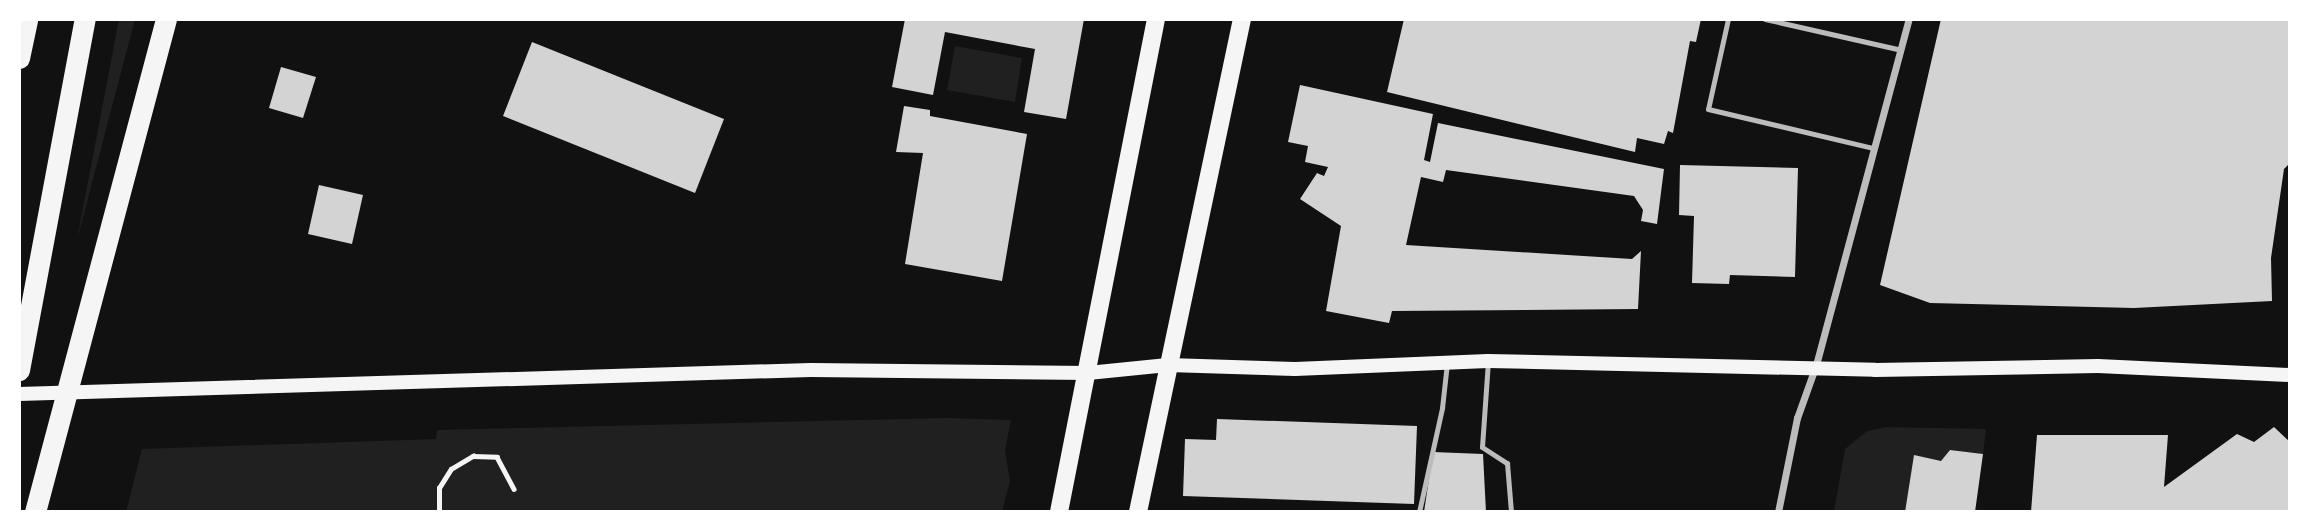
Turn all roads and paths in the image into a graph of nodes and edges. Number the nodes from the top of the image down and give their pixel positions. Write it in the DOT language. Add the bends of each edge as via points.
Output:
graph roads {
  1 [pos="27,19"];
  2 [pos="85,19"];
  3 [pos="166,19"];
  4 [pos="1156,19"];
  5 [pos="1242,19"];
  6 [pos="1728,19"];
  7 [pos="1765,19"];
  8 [pos="1909,19"];
  9 [pos="1901,50"];
  10 [pos="19,58"];
  11 [pos="1873,148"];
  12 [pos="1488,361"];
  13 [pos="1447,363"];
  14 [pos="1168,365"];
  15 [pos="1816,365"];
  16 [pos="19,370"];
  17 [pos="1088,373"];
  18 [pos="2290,375"];
  19 [pos="19,394"];
  20 [pos="514,489"];
  21 [pos="35,512"];
  22 [pos="439,512"];
  23 [pos="1059,512"];
  24 [pos="1138,512"];
  25 [pos="1419,512"];
  26 [pos="1511,512"];
  27 [pos="1778,512"];
  1 -- 10 [label="highway"];
  2 -- 16 [label="highway"];
  3 -- 21 [label="highway"];
  4 -- 17 [label="main road"];
  5 -- 14 [label="main road"];
  6 -- 11 [label="lane" via="1708,109"];
  7 -- 9 [label="lane"];
  8 -- 9 [label="street"];
  9 -- 11 [label="street"];
  11 -- 15 [label="street"];
  12 -- 13 [label="main road"];
  12 -- 15 [label="main road"];
  12 -- 26 [label="lane" via="1482,447 1507,463"];
  13 -- 14 [label="main road" via="1295,369"];
  13 -- 25 [label="lane"];
  14 -- 17 [label="main road"];
  14 -- 24 [label="main road"];
  15 -- 18 [label="main road" via="1875,370 2098,366"];
  15 -- 27 [label="street" via="1797,418"];
  17 -- 19 [label="main road" via="811,370"];
  17 -- 23 [label="main road"];
  20 -- 22 [label="path" via="497,457 473,456 451,468 439,488"];
}
